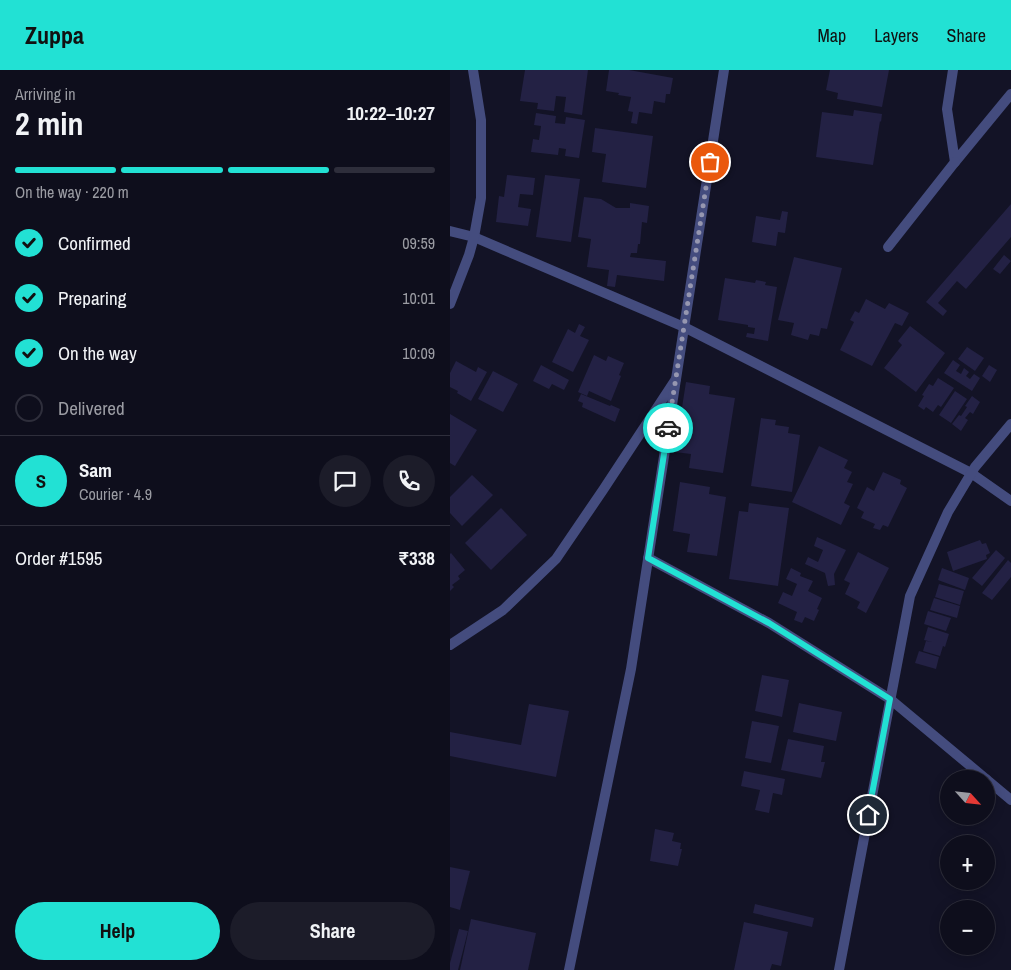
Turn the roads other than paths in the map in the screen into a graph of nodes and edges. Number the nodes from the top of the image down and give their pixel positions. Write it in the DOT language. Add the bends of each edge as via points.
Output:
graph roads {
  1 [pos="472,70"];
  2 [pos="724,70"];
  3 [pos="953,70"];
  4 [pos="1011,94"];
  5 [pos="955,162"];
  6 [pos="450,232"];
  7 [pos="474,237"];
  8 [pos="888,247"];
  9 [pos="450,304"];
  10 [pos="684,328"];
  11 [pos="676,379"];
  12 [pos="1011,424"];
  13 [pos="971,473"];
  14 [pos="1011,501"];
  15 [pos="648,558"];
  16 [pos="450,645"];
  17 [pos="890,699"];
  18 [pos="975,770"];
  19 [pos="995,787"];
  20 [pos="1011,800"];
  21 [pos="570,970"];
  22 [pos="838,970"];
  1 -- 7 [label="street" via="481,120 481,198"];
  2 -- 10 [label="street"];
  3 -- 5 [label="street" via="947,109"];
  4 -- 5 [label="street"];
  5 -- 8 [label="street"];
  6 -- 7 [label="street"];
  7 -- 9 [label="street"];
  7 -- 10 [label="street"];
  10 -- 11 [label="street"];
  10 -- 13 [label="street"];
  11 -- 15 [label="street"];
  11 -- 16 [label="street" via="556,559 503,610"];
  12 -- 13 [label="street"];
  13 -- 14 [label="street"];
  13 -- 17 [label="street" via="948,512 910,596"];
  15 -- 17 [label="street" via="769,623"];
  15 -- 21 [label="street" via="630,669"];
  17 -- 18 [label="street"];
  17 -- 22 [label="street"];
  19 -- 20 [label="street"];
}
